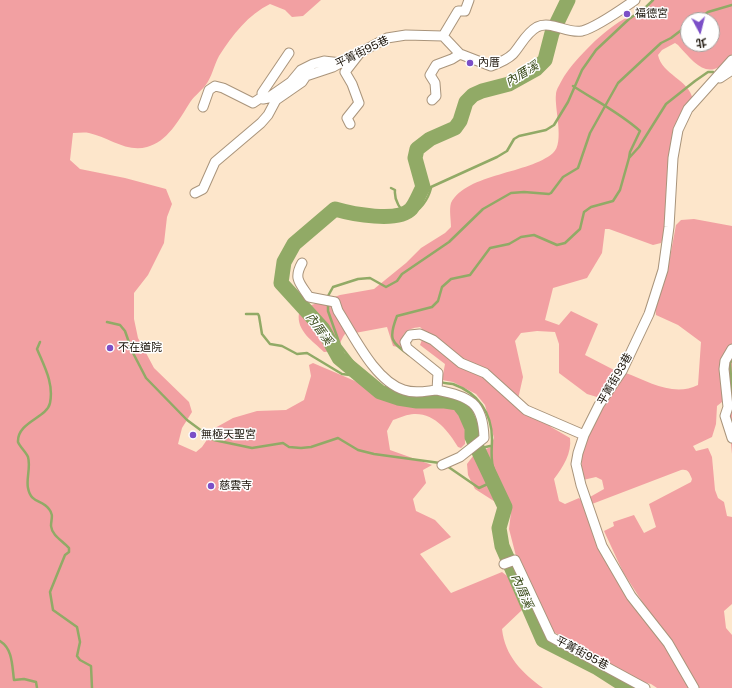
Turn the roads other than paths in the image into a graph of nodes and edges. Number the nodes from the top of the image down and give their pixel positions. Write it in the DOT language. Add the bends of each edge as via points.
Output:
graph roads {
  1 [pos="469,0"];
  2 [pos="635,0"];
  3 [pos="444,36"];
  4 [pos="289,53"];
  5 [pos="359,54"];
  6 [pos="460,54"];
  7 [pos="732,60"];
  8 [pos="341,63"];
  9 [pos="732,70"];
  10 [pos="717,79"];
  11 [pos="262,97"];
  12 [pos="432,100"];
  13 [pos="204,107"];
  14 [pos="350,124"];
  15 [pos="199,191"];
  16 [pos="302,263"];
  17 [pos="732,349"];
  18 [pos="437,390"];
  19 [pos="584,435"];
  20 [pos="732,438"];
  21 [pos="442,465"];
  22 [pos="504,564"];
  23 [pos="644,688"];
  24 [pos="694,688"];
  1 -- 3 [label="street" via="465,11 458,10"];
  2 -- 6 [label="street" via="581,31 549,25 538,26 512,55 491,66"];
  3 -- 5 [label="street, 平菁街95巷" via="406,35 387,38"];
  3 -- 6 [label="street"];
  4 -- 11 [label="street" via="262,92"];
  5 -- 8 [label="street, 平菁街95巷"];
  5 -- 14 [label="street" via="345,72 359,103 347,118"];
  6 -- 12 [label="street" via="436,65 430,75 435,83 436,96"];
  7 -- 10 [label="street, 平菁街93巷"];
  8 -- 11 [label="street" via="324,61 313,64 301,70 291,82 268,98"];
  8 -- 15 [label="street, 平菁街95巷" via="306,76 302,82 276,100 268,116 215,162"];
  9 -- 10 [label="street"];
  10 -- 19 [label="street, 平菁街93巷" via="688,109 678,130 663,270 649,314 622,371 599,405"];
  11 -- 13 [label="street" via="253,102 216,86 209,90"];
  16 -- 18 [label="street" via="297,271 298,282 309,297 335,302 338,311 381,375 405,391 418,393"];
  17 -- 20 [label="street" via="725,360 724,369 728,407 725,416"];
  18 -- 19 [label="street" via="438,372 407,348 405,342 410,335 420,334 433,340 461,364 485,373 526,410"];
  18 -- 21 [label="street" via="465,398 476,405 482,417 484,431 484,438 460,457"];
  19 -- 24 [label="street, 平菁街93巷" via="576,464 602,546 631,596 668,643"];
  22 -- 23 [label="street, 平菁街95巷" via="514,560 551,637"];
}
